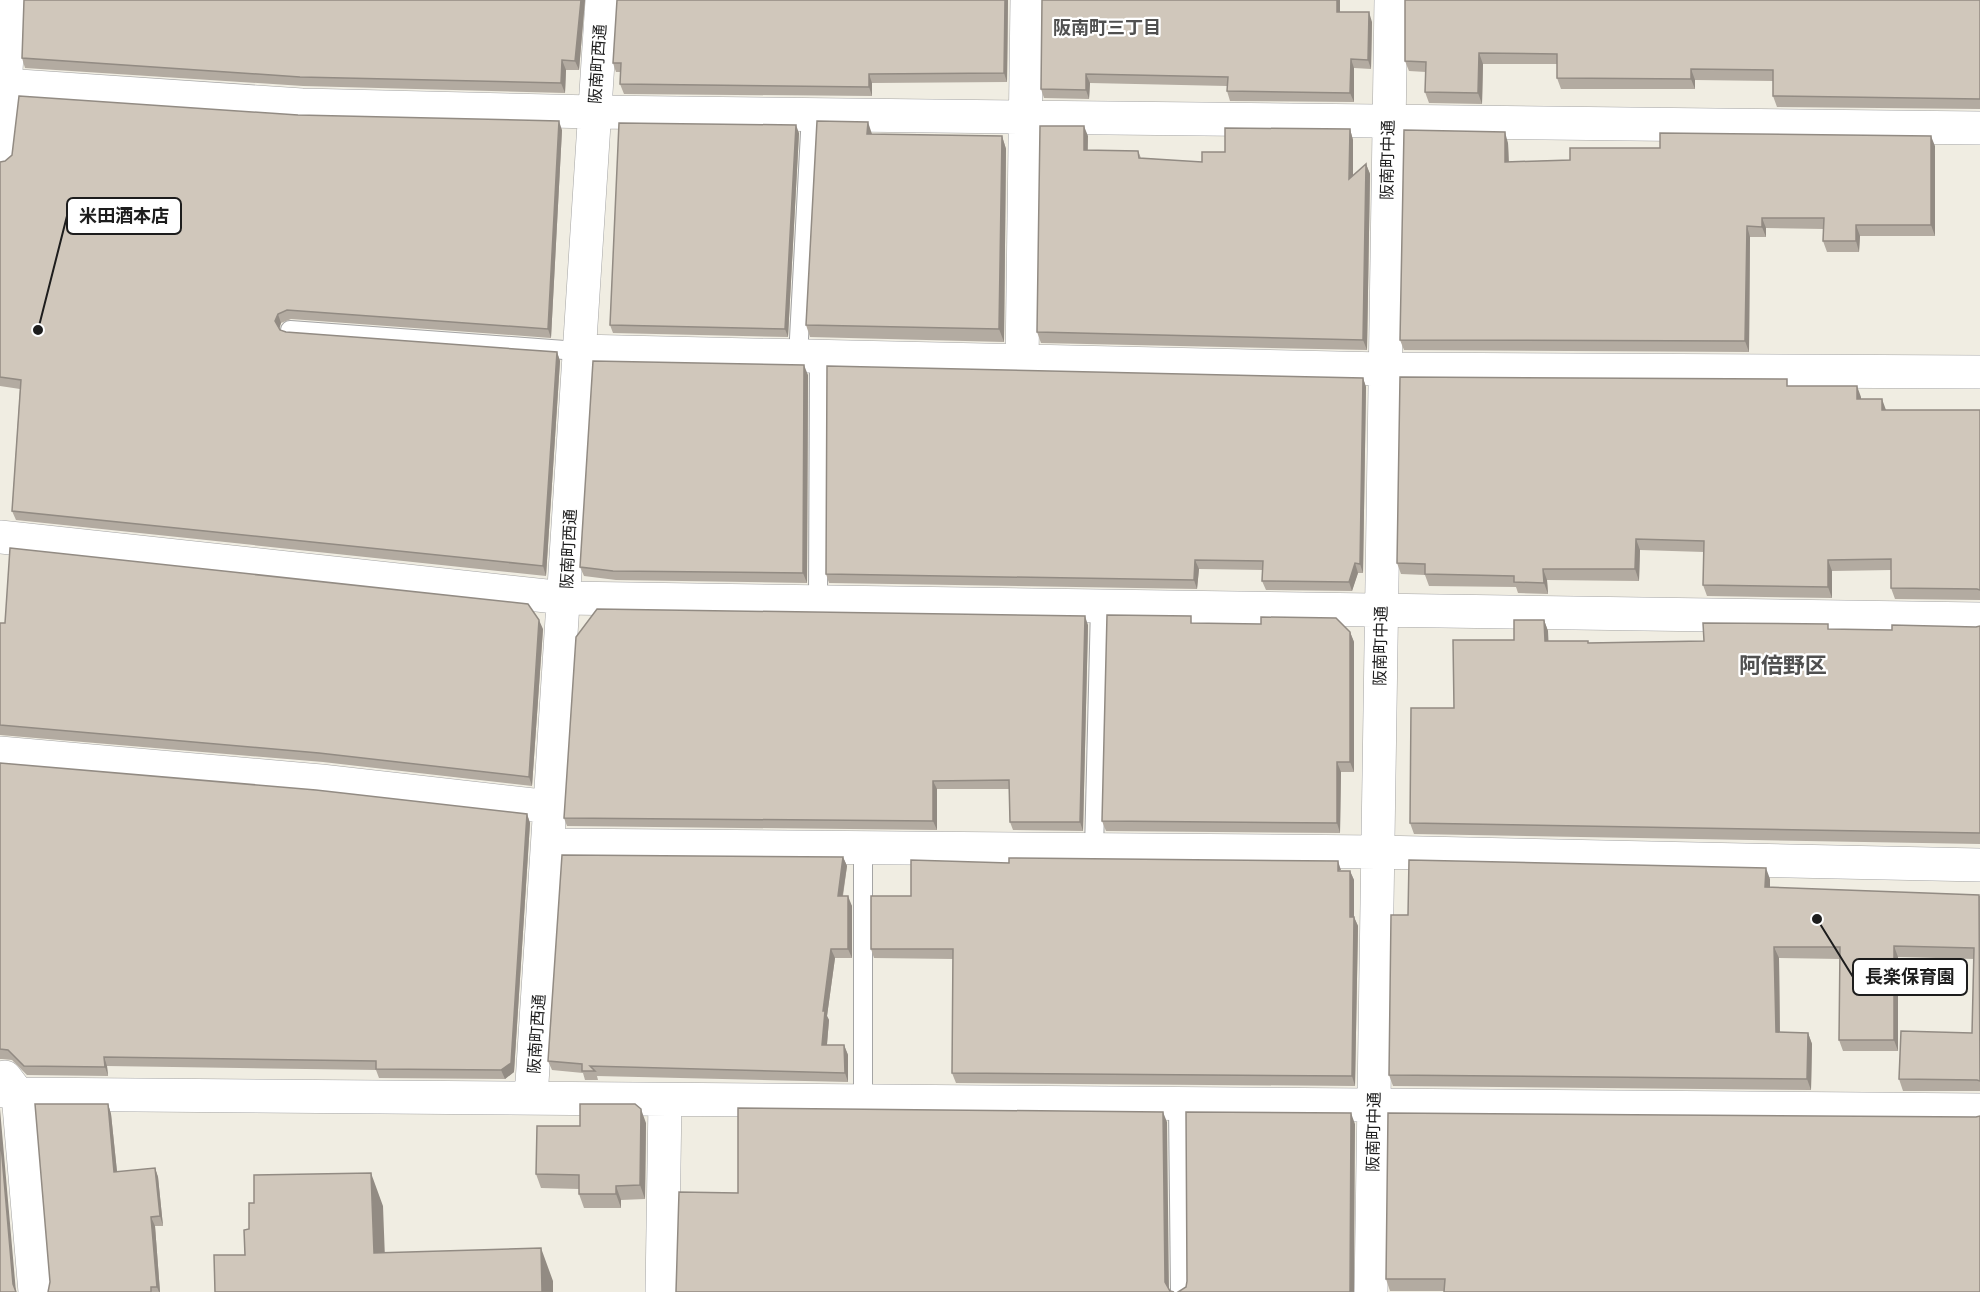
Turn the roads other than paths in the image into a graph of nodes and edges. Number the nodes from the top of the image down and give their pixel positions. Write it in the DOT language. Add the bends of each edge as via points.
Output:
graph roads {
  1 [pos="11,0"];
  2 [pos="602,0"];
  3 [pos="1027,0"];
  4 [pos="1391,0"];
  5 [pos="4,85"];
  6 [pos="593,112"];
  7 [pos="811,114"];
  8 [pos="1026,117"];
  9 [pos="1388,121"];
  10 [pos="1980,128"];
  11 [pos="0,154"];
  12 [pos="290,330"];
  13 [pos="578,351"];
  14 [pos="809,357"];
  15 [pos="1022,363"];
  16 [pos="1384,369"];
  17 [pos="1980,372"];
  18 [pos="0,537"];
  19 [pos="565,598"];
  20 [pos="818,602"];
  21 [pos="1100,607"];
  22 [pos="1381,612"];
  23 [pos="1980,619"];
  24 [pos="0,753"];
  25 [pos="551,807"];
  26 [pos="549,845"];
  27 [pos="863,847"];
  28 [pos="1094,850"];
  29 [pos="1377,852"];
  30 [pos="1980,866"];
  31 [pos="6,1085"];
  32 [pos="531,1098"];
  33 [pos="665,1101"];
  34 [pos="863,1103"];
  35 [pos="1374,1104"];
  36 [pos="1178,1105"];
  37 [pos="1980,1110"];
  38 [pos="35,1292"];
  39 [pos="662,1292"];
  40 [pos="1180,1292"];
  41 [pos="1371,1292"];
  1 -- 5 [label="street"];
  2 -- 6 [label="street, 阪南町西通"];
  3 -- 8 [label="street"];
  4 -- 9 [label="street, 阪南町中通"];
  5 -- 6 [label="street" via="302,105"];
  5 -- 11 [label="street"];
  6 -- 7 [label="street"];
  6 -- 13 [label="street, 阪南町西通"];
  7 -- 8 [label="street"];
  7 -- 14 [label="lane"];
  8 -- 9 [label="street"];
  8 -- 15 [label="street"];
  9 -- 10 [label="street"];
  9 -- 16 [label="street, 阪南町中通"];
  12 -- 13 [label="lane"];
  13 -- 14 [label="street"];
  13 -- 19 [label="street, 阪南町西通"];
  14 -- 15 [label="street"];
  14 -- 20 [label="lane"];
  15 -- 16 [label="street"];
  16 -- 17 [label="street"];
  16 -- 22 [label="street, 阪南町中通"];
  18 -- 19 [label="street"];
  19 -- 20 [label="street"];
  19 -- 25 [label="street, 阪南町西通"];
  20 -- 21 [label="street"];
  21 -- 22 [label="street"];
  21 -- 28 [label="lane"];
  22 -- 23 [label="street"];
  22 -- 29 [label="street, 阪南町中通"];
  24 -- 25 [label="street" via="321,781"];
  25 -- 26 [label="street, 阪南町西通"];
  26 -- 27 [label="street"];
  26 -- 32 [label="street, 阪南町西通"];
  27 -- 28 [label="street"];
  27 -- 34 [label="lane"];
  28 -- 29 [label="street"];
  29 -- 30 [label="street"];
  29 -- 35 [label="street, 阪南町中通"];
  31 -- 32 [label="street"];
  31 -- 38 [label="street"];
  32 -- 33 [label="street"];
  33 -- 34 [label="street"];
  33 -- 39 [label="street"];
  34 -- 36 [label="street"];
  35 -- 36 [label="street"];
  35 -- 37 [label="street"];
  35 -- 41 [label="street, 阪南町中通"];
  36 -- 40 [label="lane"];
}
